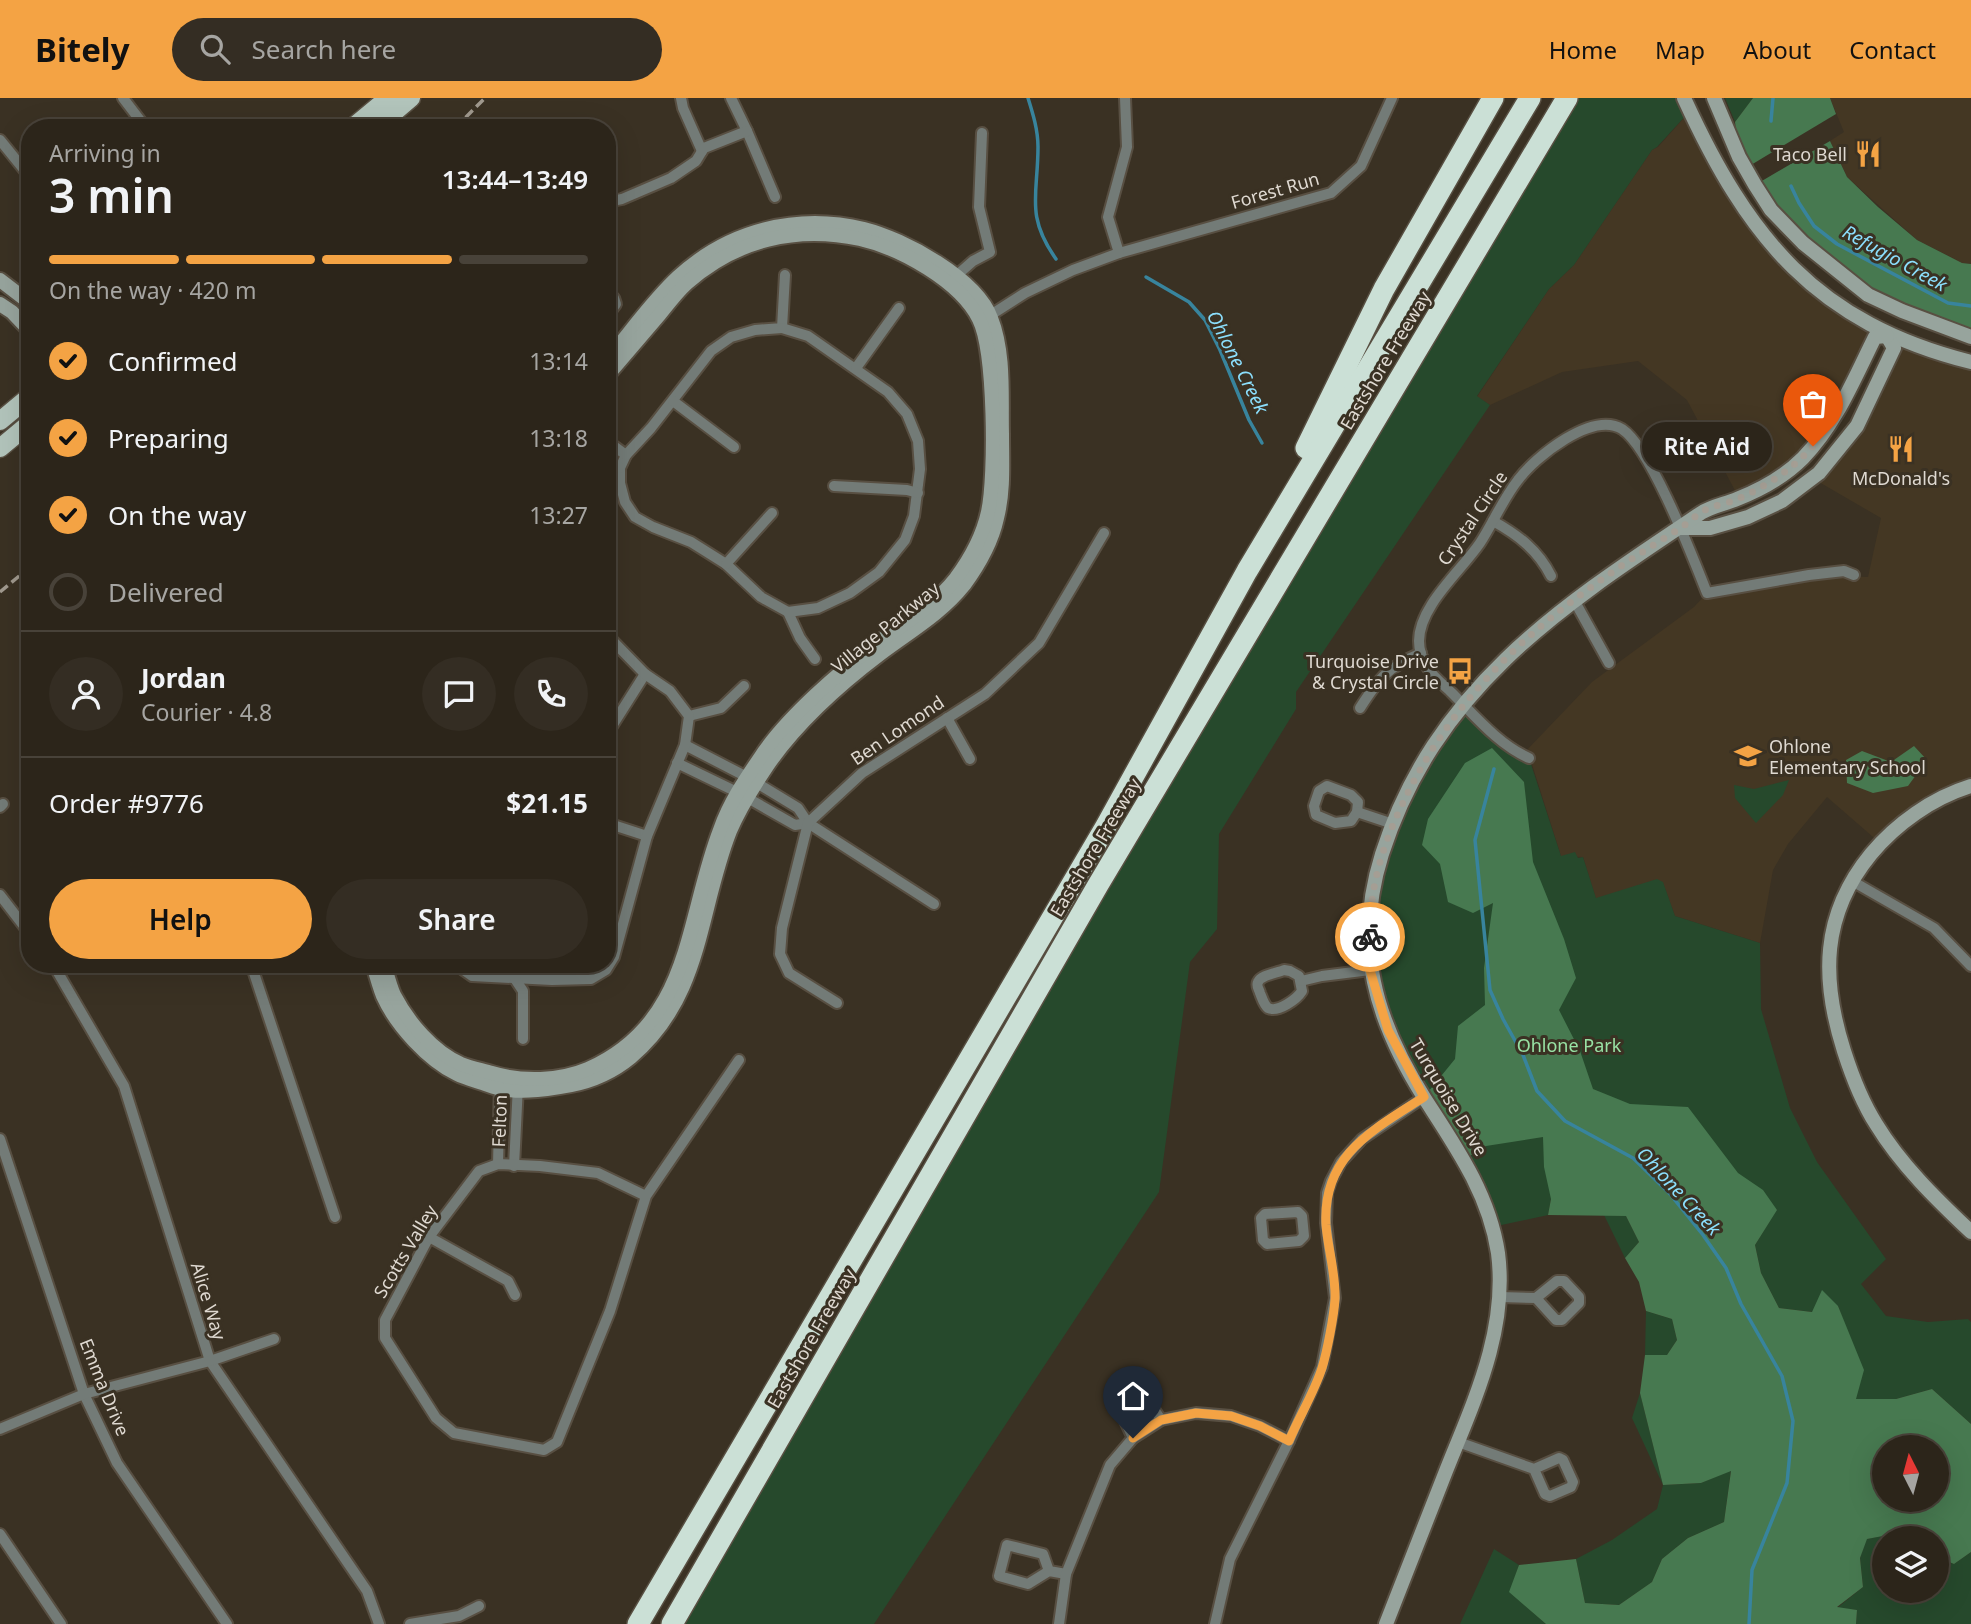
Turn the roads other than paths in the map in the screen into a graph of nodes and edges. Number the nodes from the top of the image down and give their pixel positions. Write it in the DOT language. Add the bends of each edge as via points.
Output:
graph roads {
  1 [pos="123,98"];
  2 [pos="388,98"];
  3 [pos="411,98"];
  4 [pos="681,98"];
  5 [pos="730,98"];
  6 [pos="1125,98"];
  7 [pos="1392,98"];
  8 [pos="1493,98"];
  9 [pos="1530,98"];
  10 [pos="1567,98"];
  11 [pos="1685,98"];
  12 [pos="1714,98"];
  13 [pos="139,119"];
  14 [pos="363,119"];
  15 [pos="386,119"];
  16 [pos="747,131"];
  17 [pos="982,133"];
  18 [pos="0,141"];
  19 [pos="702,151"];
  20 [pos="21,166"];
  21 [pos="775,197"];
  22 [pos="616,201"];
  23 [pos="1119,253"];
  24 [pos="785,275"];
  25 [pos="956,276"];
  26 [pos="0,280"];
  27 [pos="21,296"];
  28 [pos="0,304"];
  29 [pos="899,308"];
  30 [pos="1902,312"];
  31 [pos="985,318"];
  32 [pos="21,322"];
  33 [pos="782,328"];
  34 [pos="1888,335"];
  35 [pos="1971,337"];
  36 [pos="616,349"];
  37 [pos="1971,362"];
  38 [pos="616,365"];
  39 [pos="856,368"];
  40 [pos="673,401"];
  41 [pos="21,404"];
  42 [pos="0,421"];
  43 [pos="21,430"];
  44 [pos="734,447"];
  45 [pos="0,448"];
  46 [pos="616,448"];
  47 [pos="626,455"];
  48 [pos="616,466"];
  49 [pos="620,468"];
  50 [pos="834,486"];
  51 [pos="918,493"];
  52 [pos="772,513"];
  53 [pos="1493,521"];
  54 [pos="1681,528"];
  55 [pos="1104,533"];
  56 [pos="726,564"];
  57 [pos="1247,571"];
  58 [pos="1854,575"];
  59 [pos="1551,576"];
  60 [pos="1574,600"];
  61 [pos="788,612"];
  62 [pos="616,644"];
  63 [pos="1421,653"];
  64 [pos="815,659"];
  65 [pos="1609,663"];
  66 [pos="645,674"];
  67 [pos="744,686"];
  68 [pos="1462,703"];
  69 [pos="1360,708"];
  70 [pos="689,716"];
  71 [pos="947,718"];
  72 [pos="616,720"];
  73 [pos="685,745"];
  74 [pos="1530,758"];
  75 [pos="970,759"];
  76 [pos="677,763"];
  77 [pos="751,780"];
  78 [pos="1971,786"];
  79 [pos="741,794"];
  80 [pos="1357,812"];
  81 [pos="808,823"];
  82 [pos="1393,824"];
  83 [pos="616,825"];
  84 [pos="647,836"];
  85 [pos="1852,881"];
  86 [pos="0,895"];
  87 [pos="934,904"];
  88 [pos="21,922"];
  89 [pos="616,950"];
  90 [pos="1971,967"];
  91 [pos="1370,970"];
  92 [pos="58,973"];
  93 [pos="254,973"];
  94 [pos="376,973"];
  95 [pos="387,973"];
  96 [pos="468,973"];
  97 [pos="515,973"];
  98 [pos="601,973"];
  99 [pos="515,979"];
  100 [pos="1301,981"];
  101 [pos="837,1003"];
  102 [pos="523,1039"];
  103 [pos="739,1060"];
  104 [pos="500,1083"];
  105 [pos="518,1084"];
  106 [pos="1424,1097"];
  107 [pos="0,1139"];
  108 [pos="498,1164"];
  109 [pos="514,1166"];
  110 [pos="646,1196"];
  111 [pos="335,1217"];
  112 [pos="1326,1223"];
  113 [pos="1303,1225"];
  114 [pos="1971,1232"];
  115 [pos="429,1237"];
  116 [pos="514,1295"];
  117 [pos="1500,1297"];
  118 [pos="1536,1298"];
  119 [pos="274,1339"];
  120 [pos="210,1361"];
  121 [pos="84,1394"];
  122 [pos="1161,1420"];
  123 [pos="0,1429"];
  124 [pos="1133,1438"];
  125 [pos="1289,1441"];
  126 [pos="1458,1442"];
  127 [pos="1534,1469"];
  128 [pos="0,1534"];
  129 [pos="1049,1571"];
  130 [pos="1066,1574"];
  131 [pos="479,1606"];
  132 [pos="61,1624"];
  133 [pos="227,1624"];
  134 [pos="379,1624"];
  135 [pos="410,1624"];
  136 [pos="638,1624"];
  137 [pos="672,1624"];
  138 [pos="1059,1624"];
  139 [pos="1214,1624"];
  140 [pos="1386,1624"];
  1 -- 13 [label="street"];
  2 -- 14 [label="main road"];
  3 -- 15 [label="main road"];
  4 -- 19 [label="street"];
  5 -- 16 [label="street"];
  6 -- 23 [label="street" via="1127,146 1108,216"];
  7 -- 23 [label="street, Forest Run" via="1361,166 1331,193"];
  8 -- 57 [label="highway" via="1384,289"];
  9 -- 57 [label="highway, Eastshore Freeway"];
  10 -- 137 [label="highway, Eastshore Freeway" via="1098,886"];
  11 -- 34 [label="street" via="1728,185 1769,244 1825,295"];
  12 -- 30 [label="street" via="1739,156 1772,210 1837,272"];
  16 -- 19 [label="street"];
  16 -- 21 [label="street"];
  17 -- 25 [label="street" via="979,207 990,252"];
  18 -- 20 [label="street"];
  19 -- 22 [label="street" via="696,161 671,177"];
  23 -- 31 [label="street, Forest Run" via="1025,293"];
  24 -- 33 [label="street"];
  25 -- 31 [label="street, Village Parkway"];
  25 -- 36 [label="street, Village Parkway" via="928,256 870,230 833,223 792,223 750,232 710,251 676,278"];
  26 -- 27 [label="street"];
  28 -- 32 [label="street"];
  29 -- 39 [label="street"];
  30 -- 34 [label="street, Turquoise Drive"];
  30 -- 35 [label="street"];
  31 -- 38 [label="street, Village Parkway" via="949,284 896,252 832,234 793,234 753,242 716,260 683,286"];
  31 -- 77 [label="street, Village Parkway" via="999,350 1003,485 997,520 984,552 963,585 934,615 844,684"];
  33 -- 39 [label="street" via="808,336"];
  33 -- 40 [label="street" via="731,337 712,351"];
  34 -- 37 [label="street"];
  34 -- 54 [label="street, Turquoise Drive" via="1875,337 1839,411 1802,459 1767,484 1706,510"];
  34 -- 54 [label="street, Turquoise Drive" via="1894,348 1857,426 1819,472 1782,501 1748,517 1710,528"];
  39 -- 51 [label="street" via="888,392 907,414 918,441"];
  40 -- 44 [label="street"];
  40 -- 47 [label="street"];
  41 -- 42 [label="main road"];
  43 -- 45 [label="main road"];
  46 -- 47 [label="street"];
  47 -- 49 [label="street"];
  48 -- 49 [label="street"];
  49 -- 56 [label="street" via="625,502 635,517"];
  50 -- 51 [label="street"];
  51 -- 61 [label="street" via="905,540 879,572 818,608"];
  52 -- 56 [label="street"];
  53 -- 54 [label="street, Crystal Circle" via="1535,461 1583,430 1605,425 1632,439"];
  53 -- 59 [label="street" via="1529,545"];
  53 -- 63 [label="street, Crystal Circle" via="1430,607 1420,633"];
  54 -- 58 [label="street, Crystal Circle" via="1707,593 1809,575 1844,571"];
  54 -- 60 [label="street, Turquoise Drive"];
  55 -- 71 [label="street, Ben Lomond" via="1039,643 985,694"];
  56 -- 61 [label="street" via="761,597"];
  57 -- 136 [label="highway, Eastshore Freeway" via="1106,826"];
  60 -- 65 [label="street"];
  60 -- 68 [label="street, Turquoise Drive" via="1516,648"];
  61 -- 64 [label="street"];
  62 -- 66 [label="street"];
  63 -- 68 [label="street" via="1428,669"];
  63 -- 69 [label="street" via="1384,673"];
  66 -- 70 [label="street" via="670,691"];
  66 -- 72 [label="street"];
  67 -- 70 [label="street" via="721,708"];
  68 -- 74 [label="street" via="1497,737"];
  68 -- 82 [label="street, Turquoise Drive" via="1424,761"];
  70 -- 73 [label="street"];
  71 -- 75 [label="street"];
  71 -- 81 [label="street, Ben Lomond" via="862,773"];
  73 -- 76 [label="street"];
  73 -- 77 [label="street"];
  76 -- 79 [label="street"];
  76 -- 84 [label="street"];
  77 -- 79 [label="street, Village Parkway"];
  77 -- 81 [label="street" via="798,808"];
  78 -- 85 [label="street" via="1945,796 1900,825"];
  79 -- 81 [label="street" via="795,825"];
  79 -- 105 [label="street, Village Parkway" via="688,976 673,1011 647,1043 618,1067 582,1083 549,1089"];
  80 -- 82 [label="street"];
  81 -- 87 [label="street"];
  81 -- 101 [label="street" via="780,954 789,973"];
  82 -- 91 [label="street, Turquoise Drive" via="1373,892"];
  83 -- 84 [label="street"];
  84 -- 89 [label="street"];
  85 -- 90 [label="street" via="1934,928"];
  85 -- 114 [label="street" via="1833,928 1828,965 1836,1025 1853,1078 1875,1124 1925,1189"];
  86 -- 88 [label="street"];
  91 -- 100 [label="street"];
  91 -- 106 [label="street, Turquoise Drive" via="1388,1030"];
  92 -- 120 [label="street, Alice Way" via="124,1086"];
  93 -- 111 [label="street"];
  94 -- 104 [label="street, Village Parkway" via="384,1000 416,1045 454,1073"];
  95 -- 104 [label="street, Village Parkway" via="394,995 423,1037 459,1063"];
  96 -- 99 [label="street"];
  97 -- 99 [label="street"];
  98 -- 99 [label="street" via="591,979"];
  99 -- 102 [label="street" via="523,991"];
  103 -- 110 [label="street, Scotts Valley"];
  104 -- 105 [label="street, Village Parkway"];
  104 -- 108 [label="street, Felton"];
  105 -- 109 [label="street, Felton"];
  106 -- 112 [label="street" via="1370,1132 1347,1154 1327,1193"];
  106 -- 117 [label="street, Turquoise Drive" via="1465,1159 1487,1208 1498,1252"];
  107 -- 121 [label="street, Emma Drive"];
  108 -- 109 [label="street"];
  108 -- 115 [label="street, Scotts Valley" via="479,1171"];
  109 -- 110 [label="street" via="598,1174"];
  110 -- 115 [label="street, Scotts Valley" via="610,1311 557,1442 544,1450 454,1433 436,1418 385,1338 384,1320"];
  112 -- 113 [label="street"];
  112 -- 125 [label="street" via="1335,1298 1322,1367"];
  115 -- 116 [label="street" via="508,1281"];
  117 -- 118 [label="street"];
  117 -- 126 [label="street, Turquoise Drive" via="1493,1348"];
  119 -- 120 [label="street"];
  120 -- 121 [label="street"];
  120 -- 134 [label="street, Alice Way" via="368,1591"];
  121 -- 123 [label="street"];
  121 -- 133 [label="street, Emma Drive" via="117,1463"];
  122 -- 124 [label="street"];
  122 -- 124 [label="street" via="1141,1389 1118,1406"];
  122 -- 125 [label="street" via="1196,1413 1231,1416"];
  124 -- 130 [label="street" via="1110,1465"];
  125 -- 139 [label="street" via="1230,1559"];
  126 -- 127 [label="street"];
  126 -- 140 [label="street, Turquoise Drive"];
  128 -- 132 [label="street"];
  129 -- 129 [label="street" via="1042,1554 1007,1545 999,1576 1028,1584"];
  129 -- 130 [label="street"];
  130 -- 138 [label="street"];
  131 -- 135 [label="street" via="458,1616"];
}
